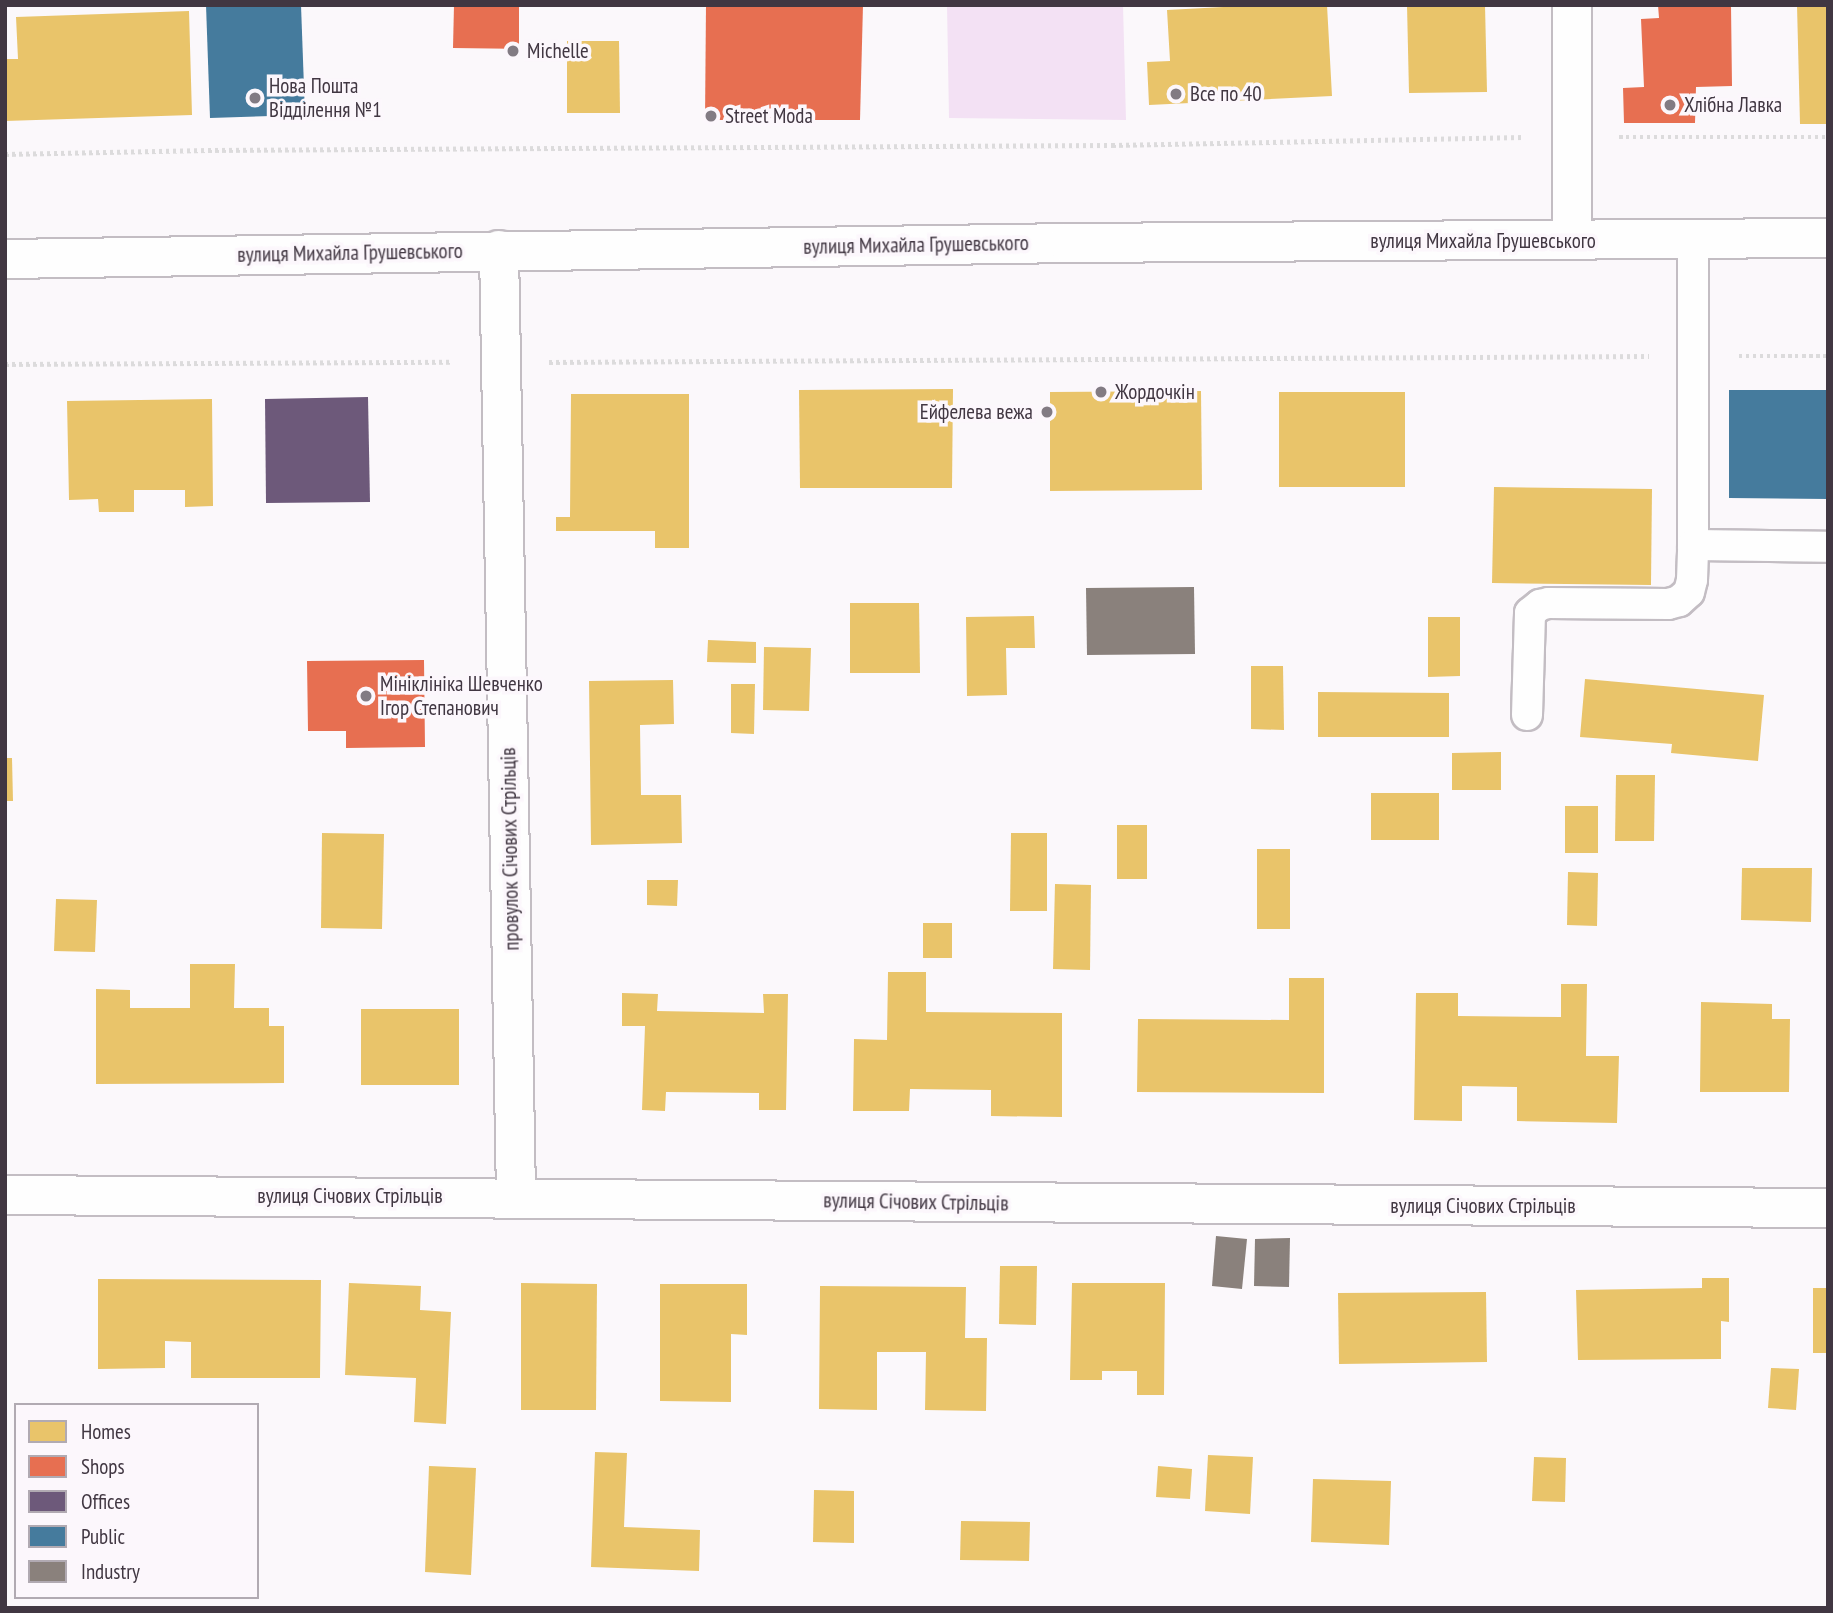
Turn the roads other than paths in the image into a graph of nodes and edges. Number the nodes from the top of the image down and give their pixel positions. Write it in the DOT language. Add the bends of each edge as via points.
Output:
graph roads {
  1 [pos="1572,5"];
  2 [pos="1693,238"];
  3 [pos="1828,238"];
  4 [pos="1572,240"];
  5 [pos="499,250"];
  6 [pos="5,259"];
  7 [pos="1693,545"];
  8 [pos="1828,547"];
  9 [pos="1527,715"];
  10 [pos="5,1195"];
  11 [pos="516,1197"];
  12 [pos="1828,1208"];
  1 -- 4 [label="street"];
  2 -- 3 [label="street, вулиця Михайла Грушевського"];
  2 -- 4 [label="street, вулиця Михайла Грушевського"];
  2 -- 7 [label="lane"];
  4 -- 5 [label="street, вулиця Михайла Грушевського"];
  5 -- 6 [label="street, вулиця Михайла Грушевського"];
  5 -- 11 [label="street, провулок Січових Стрільців"];
  7 -- 8 [label="lane"];
  7 -- 9 [label="lane" via="1692,580 1689,592 1679,601 1549,603 1530,613"];
  10 -- 11 [label="street, вулиця Січових Стрільців"];
  11 -- 12 [label="street, вулиця Січових Стрільців"];
}
